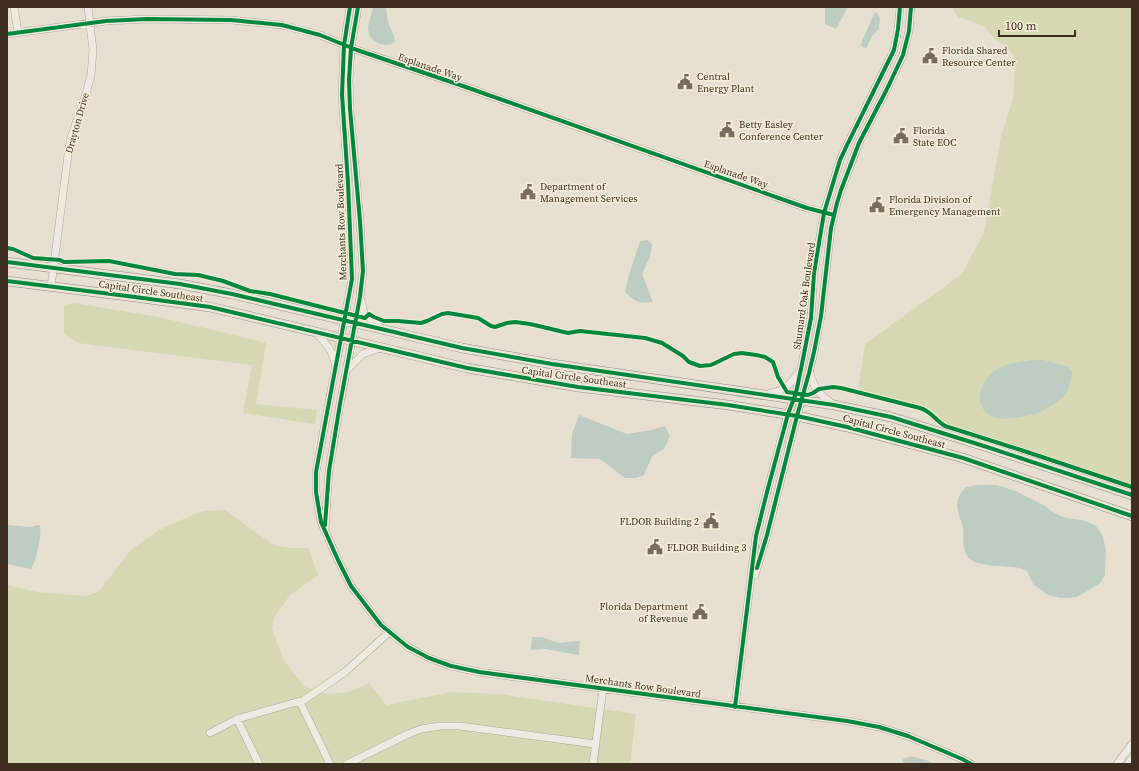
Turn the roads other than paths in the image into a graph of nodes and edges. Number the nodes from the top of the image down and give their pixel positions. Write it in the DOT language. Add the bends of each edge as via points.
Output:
graph roads {
  1 [pos="14,7"];
  2 [pos="88,7"];
  3 [pos="350,7"];
  4 [pos="358,7"];
  5 [pos="900,7"];
  6 [pos="911,7"];
  7 [pos="91,23"];
  8 [pos="18,33"];
  9 [pos="7,34"];
  10 [pos="344,45"];
  11 [pos="351,48"];
  12 [pos="359,209"];
  13 [pos="350,210"];
  14 [pos="824,213"];
  15 [pos="834,215"];
  16 [pos="7,262"];
  17 [pos="54,267"];
  18 [pos="814,273"];
  19 [pos="826,274"];
  20 [pos="7,282"];
  21 [pos="50,287"];
  22 [pos="360,297"];
  23 [pos="345,321"];
  24 [pos="355,323"];
  25 [pos="381,329"];
  26 [pos="314,332"];
  27 [pos="341,338"];
  28 [pos="352,341"];
  29 [pos="380,348"];
  30 [pos="336,364"];
  31 [pos="801,369"];
  32 [pos="346,370"];
  33 [pos="809,373"];
  34 [pos="764,395"];
  35 [pos="797,401"];
  36 [pos="834,405"];
  37 [pos="793,415"];
  38 [pos="1132,495"];
  39 [pos="1132,516"];
  40 [pos="325,529"];
  41 [pos="389,632"];
  42 [pos="603,689"];
  43 [pos="300,702"];
  44 [pos="735,707"];
  45 [pos="237,719"];
  46 [pos="210,733"];
  47 [pos="596,744"];
  48 [pos="1132,744"];
  49 [pos="1132,759"];
  50 [pos="259,764"];
  51 [pos="330,764"];
  52 [pos="347,764"];
  53 [pos="593,764"];
  54 [pos="971,764"];
  55 [pos="1117,764"];
  56 [pos="1128,764"];
  1 -- 8 [label="street"];
  2 -- 7 [label="street, Drayton Drive"];
  3 -- 10 [label="street, Merchants Row Boulevard"];
  4 -- 11 [label="street, Merchants Row Boulevard"];
  5 -- 14 [label="street, Shumard Oak Boulevard" via="894,50 840,160"];
  6 -- 15 [label="street, Shumard Oak Boulevard" via="903,55 859,142"];
  7 -- 8 [label="street, Esplanade Way"];
  7 -- 10 [label="street, Esplanade Way" via="147,19 231,20 282,25 320,35"];
  7 -- 17 [label="street, Drayton Drive" via="91,75 68,155"];
  8 -- 9 [label="street, Esplanade Way"];
  10 -- 11 [label="street, Esplanade Way"];
  10 -- 13 [label="street, Merchants Row Boulevard" via="342,94"];
  11 -- 12 [label="street, Merchants Row Boulevard" via="350,109"];
  11 -- 14 [label="street, Esplanade Way"];
  12 -- 13 [label="street"];
  12 -- 22 [label="street, Merchants Row Boulevard" via="363,265"];
  13 -- 23 [label="street, Merchants Row Boulevard" via="352,279"];
  14 -- 15 [label="street, Esplanade Way"];
  14 -- 18 [label="street, Shumard Oak Boulevard"];
  15 -- 19 [label="street, Shumard Oak Boulevard"];
  16 -- 17 [label="main road, Capital Circle Southeast"];
  17 -- 21 [label="street, Drayton Drive"];
  17 -- 23 [label="main road, Capital Circle Southeast" via="180,284"];
  18 -- 19 [label="street"];
  18 -- 31 [label="street, Shumard Oak Boulevard" via="811,318"];
  19 -- 33 [label="street, Shumard Oak Boulevard" via="821,316"];
  20 -- 21 [label="main road, Capital Circle Southeast"];
  21 -- 26 [label="main road, Capital Circle Southeast" via="210,307"];
  22 -- 24 [label="street, Merchants Row Boulevard"];
  22 -- 25 [label="street" via="364,313"];
  23 -- 24 [label="main road, Capital Circle Southeast"];
  23 -- 27 [label="street, Merchants Row Boulevard"];
  24 -- 25 [label="main road, Capital Circle Southeast"];
  24 -- 28 [label="street, Merchants Row Boulevard"];
  25 -- 34 [label="main road, Capital Circle Southeast" via="462,348 552,364"];
  26 -- 27 [label="main road, Capital Circle Southeast"];
  26 -- 30 [label="street" via="325,342"];
  27 -- 28 [label="main road, Capital Circle Southeast"];
  27 -- 30 [label="street, Merchants Row Boulevard"];
  28 -- 29 [label="main road, Capital Circle Southeast"];
  28 -- 32 [label="street, Merchants Row Boulevard"];
  29 -- 32 [label="street" via="363,354"];
  29 -- 37 [label="main road, Capital Circle Southeast" via="467,368 578,387"];
  30 -- 40 [label="street, Merchants Row Boulevard" via="316,472 316,492"];
  31 -- 34 [label="street" via="785,389"];
  31 -- 35 [label="street, Shumard Oak Boulevard"];
  32 -- 40 [label="street, Merchants Row Boulevard" via="329,471"];
  33 -- 35 [label="street, Shumard Oak Boulevard"];
  33 -- 36 [label="street" via="816,391"];
  34 -- 35 [label="main road, Capital Circle Southeast"];
  35 -- 36 [label="main road, Capital Circle Southeast"];
  35 -- 37 [label="street, Shumard Oak Boulevard"];
  36 -- 38 [label="main road, Capital Circle Southeast" via="891,417"];
  37 -- 39 [label="main road, Capital Circle Southeast" via="963,458"];
  37 -- 44 [label="street, Shumard Oak Boulevard" via="767,492 756,536"];
  40 -- 41 [label="street, Merchants Row Boulevard" via="351,586 380,625"];
  41 -- 42 [label="street, Merchants Row Boulevard" via="408,647 451,666 499,676"];
  41 -- 43 [label="street" via="345,672"];
  42 -- 44 [label="street, Merchants Row Boulevard"];
  42 -- 47 [label="street"];
  43 -- 45 [label="street"];
  43 -- 51 [label="street"];
  44 -- 54 [label="street, Merchants Row Boulevard" via="879,727 908,736"];
  45 -- 46 [label="street"];
  45 -- 50 [label="street"];
  47 -- 52 [label="street" via="460,726 440,726 421,728"];
  47 -- 53 [label="street"];
  48 -- 55 [label="street"];
  49 -- 56 [label="street"];
}
